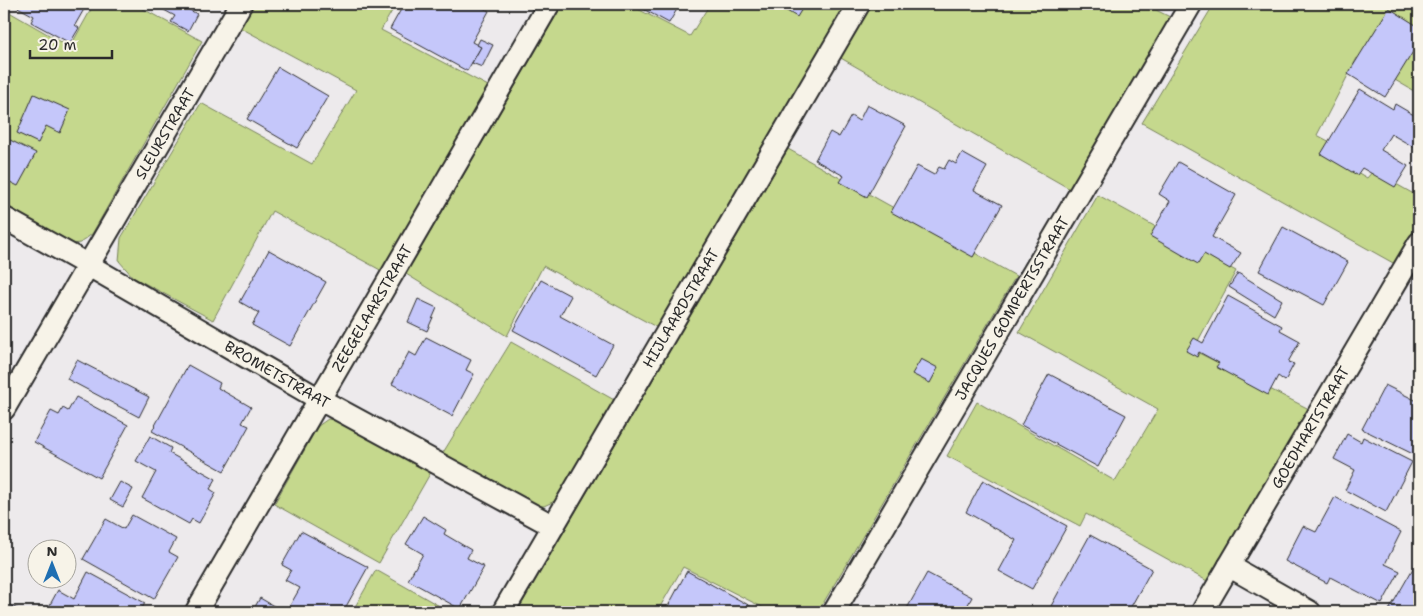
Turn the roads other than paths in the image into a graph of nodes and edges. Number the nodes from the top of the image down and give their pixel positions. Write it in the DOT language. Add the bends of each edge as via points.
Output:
graph roads {
  1 [pos="241,4"];
  2 [pos="549,4"];
  3 [pos="859,4"];
  4 [pos="1191,4"];
  5 [pos="4,218"];
  6 [pos="1419,243"];
  7 [pos="88,265"];
  8 [pos="319,399"];
  9 [pos="4,409"];
  10 [pos="553,526"];
  11 [pos="1229,566"];
  12 [pos="196,612"];
  13 [pos="503,612"];
  14 [pos="834,612"];
  15 [pos="1202,612"];
  16 [pos="1310,612"];
  1 -- 7 [label="street, SLEURSTRAAT"];
  2 -- 8 [label="street, ZEEGELAARSTRAAT"];
  3 -- 10 [label="street, HIJLAARDSTRAAT"];
  4 -- 14 [label="street, JACQUES GOMPERTSSTRAAT"];
  5 -- 7 [label="street, BROMETSTRAAT"];
  6 -- 11 [label="street, GOEDHARTSTRAAT"];
  7 -- 8 [label="street, BROMETSTRAAT"];
  7 -- 9 [label="street, SLEURSTRAAT"];
  8 -- 10 [label="street, BROMETSTRAAT"];
  8 -- 12 [label="street, ZEEGELAARSTRAAT"];
  10 -- 13 [label="street, HIJLAARDSTRAAT"];
  11 -- 15 [label="street, GOEDHARTSTRAAT"];
  11 -- 16 [label="street"];
}
